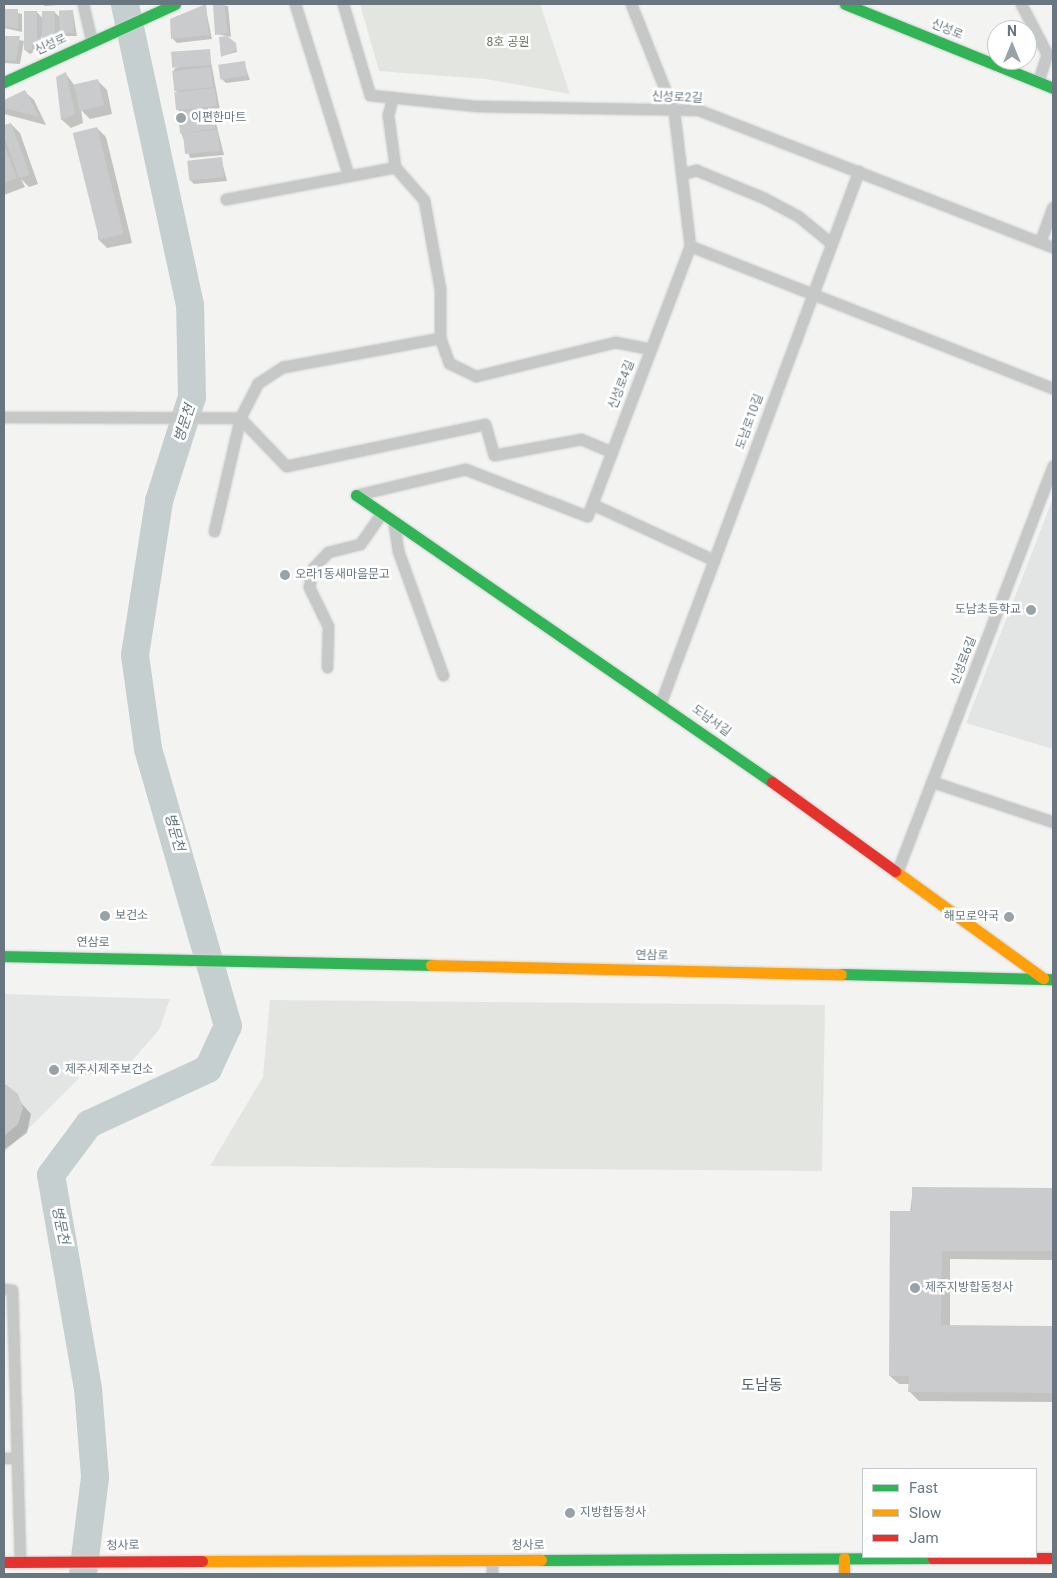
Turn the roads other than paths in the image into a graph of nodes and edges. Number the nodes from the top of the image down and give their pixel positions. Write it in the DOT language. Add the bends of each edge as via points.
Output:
graph roads {
  1 [pos="83,4"];
  2 [pos="295,4"];
  3 [pos="343,4"];
  4 [pos="631,4"];
  5 [pos="845,4"];
  6 [pos="1021,4"];
  7 [pos="170,6"];
  8 [pos="870,9"];
  9 [pos="92,42"];
  10 [pos="4,82"];
  11 [pos="1038,82"];
  12 [pos="1053,88"];
  13 [pos="393,97"];
  14 [pos="674,112"];
  15 [pos="395,167"];
  16 [pos="860,171"];
  17 [pos="348,174"];
  18 [pos="682,174"];
  19 [pos="226,199"];
  20 [pos="1053,207"];
  21 [pos="1040,242"];
  22 [pos="831,244"];
  23 [pos="690,246"];
  24 [pos="1053,247"];
  25 [pos="813,294"];
  26 [pos="440,338"];
  27 [pos="650,349"];
  28 [pos="1053,388"];
  29 [pos="4,417"];
  30 [pos="240,418"];
  31 [pos="611,452"];
  32 [pos="1053,466"];
  33 [pos="356,495"];
  34 [pos="592,504"];
  35 [pos="381,514"];
  36 [pos="394,525"];
  37 [pos="214,531"];
  38 [pos="714,560"];
  39 [pos="327,667"];
  40 [pos="443,675"];
  41 [pos="661,702"];
  42 [pos="932,782"];
  43 [pos="1053,822"];
  44 [pos="897,872"];
  45 [pos="4,956"];
  46 [pos="1048,978"];
  47 [pos="4,1289"];
  48 [pos="9,1355"];
  49 [pos="4,1458"];
  50 [pos="17,1458"];
  51 [pos="844,1558"];
  52 [pos="1053,1558"];
  53 [pos="492,1560"];
  54 [pos="24,1561"];
  55 [pos="4,1562"];
  56 [pos="492,1574"];
  57 [pos="844,1574"];
  1 -- 9 [label="street"];
  2 -- 17 [label="street"];
  3 -- 13 [label="street, 신성로2길" via="370,95"];
  4 -- 14 [label="street, 신성로4길"];
  5 -- 8 [label="main road, 신성로"];
  6 -- 11 [label="street" via="1047,54"];
  7 -- 9 [label="main road, 신성로"];
  8 -- 11 [label="main road, 신성로"];
  9 -- 10 [label="main road, 신성로"];
  11 -- 12 [label="main road, 신성로"];
  13 -- 14 [label="street, 신성로2길" via="477,106"];
  13 -- 15 [label="street" via="388,115"];
  14 -- 16 [label="street, 신성로2길" via="699,110 728,119"];
  14 -- 18 [label="street, 신성로4길"];
  15 -- 17 [label="street"];
  15 -- 26 [label="street" via="424,200 440,288"];
  16 -- 21 [label="street, 신성로2길"];
  16 -- 22 [label="street, 도남로10길"];
  17 -- 19 [label="street"];
  18 -- 22 [label="street" via="696,170 764,198 798,216"];
  18 -- 23 [label="street, 신성로4길"];
  20 -- 21 [label="street"];
  21 -- 24 [label="street, 신성로2길"];
  22 -- 25 [label="street, 도남로10길"];
  23 -- 25 [label="street"];
  23 -- 27 [label="street, 신성로4길"];
  25 -- 28 [label="street"];
  25 -- 38 [label="street, 도남로10길"];
  26 -- 27 [label="street" via="449,363 457,371 476,376 615,342"];
  26 -- 30 [label="street" via="283,367 258,383"];
  27 -- 31 [label="street, 신성로4길"];
  29 -- 30 [label="street"];
  30 -- 31 [label="street" via="286,466 485,424 494,455 581,440"];
  30 -- 37 [label="street"];
  31 -- 34 [label="street, 신성로4길"];
  32 -- 42 [label="street, 신성로6길"];
  33 -- 34 [label="street" via="465,470 587,516"];
  33 -- 35 [label="main road, 도남서길"];
  34 -- 38 [label="street"];
  35 -- 36 [label="main road, 도남서길"];
  35 -- 39 [label="street" via="360,544 328,552 313,568 309,587 328,626"];
  36 -- 40 [label="street" via="398,551"];
  36 -- 41 [label="main road, 도남서길"];
  38 -- 41 [label="street"];
  41 -- 44 [label="main road, 도남서길"];
  42 -- 43 [label="street"];
  42 -- 44 [label="street, 신성로6길"];
  44 -- 46 [label="main road, 도남서길"];
  45 -- 46 [label="main road, 연삼로"];
  47 -- 48 [label="street" via="12,1290"];
  48 -- 50 [label="street"];
  49 -- 50 [label="street"];
  50 -- 54 [label="street"];
  51 -- 52 [label="main road, 청사로"];
  51 -- 53 [label="main road, 청사로"];
  51 -- 57 [label="main road"];
  53 -- 54 [label="main road, 청사로"];
  53 -- 56 [label="street"];
  54 -- 55 [label="main road, 청사로"];
}
